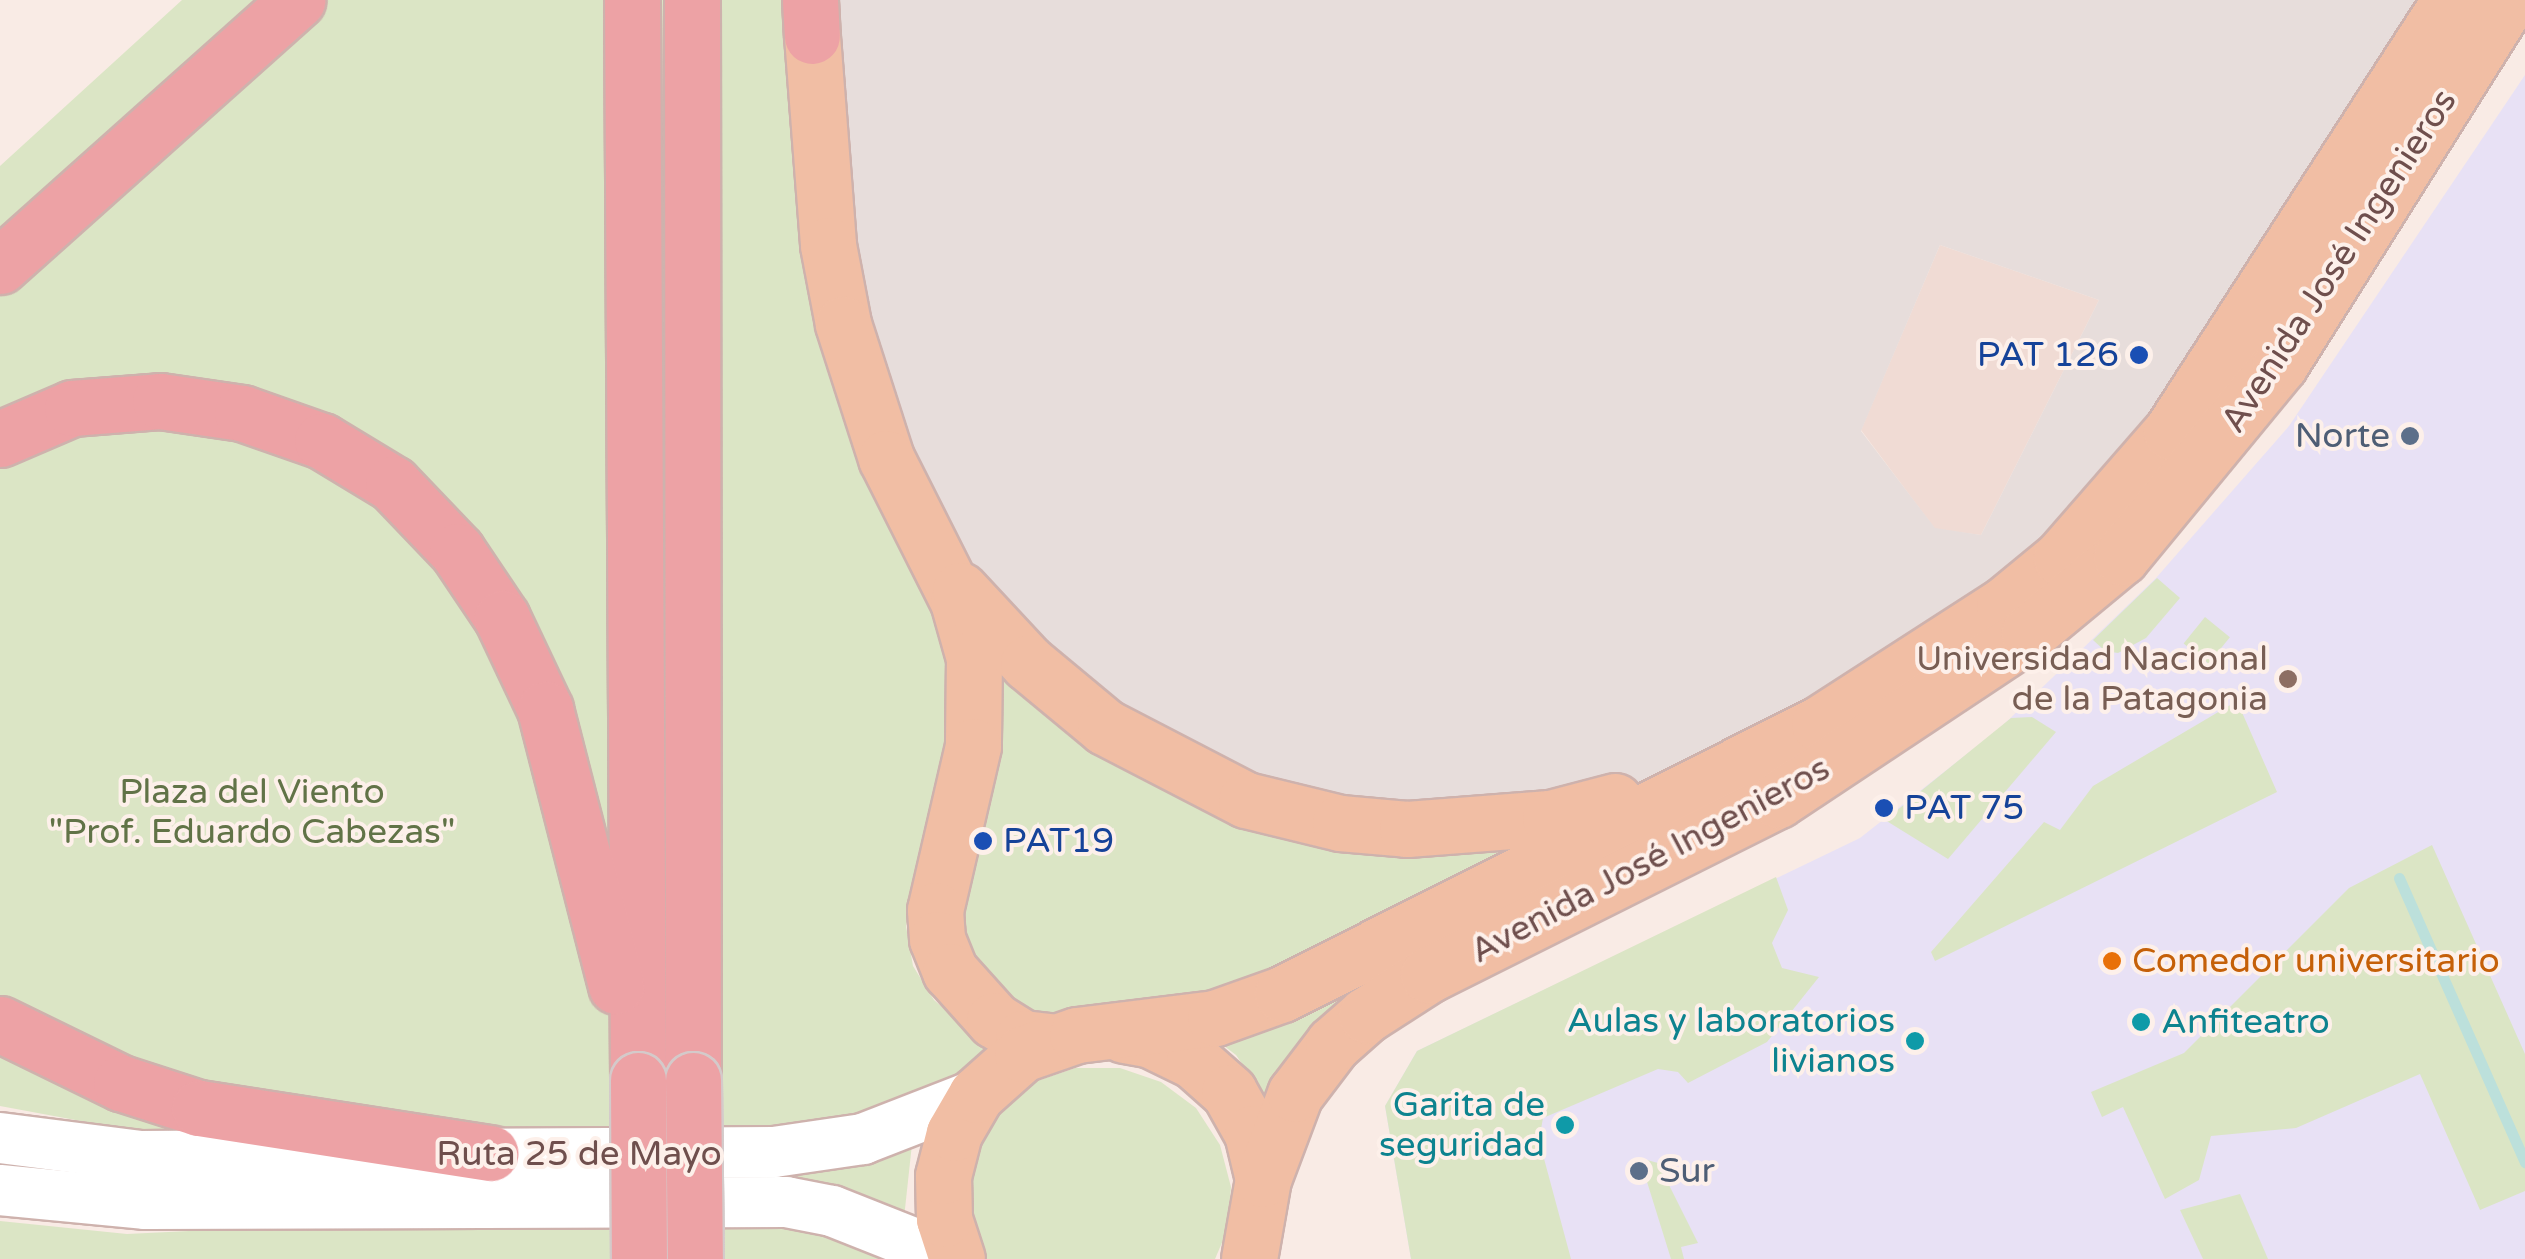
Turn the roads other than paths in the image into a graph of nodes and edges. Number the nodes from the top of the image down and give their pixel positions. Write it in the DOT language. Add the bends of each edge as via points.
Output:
graph roads {
  1 [pos="298,0"];
  2 [pos="632,0"];
  3 [pos="692,0"];
  4 [pos="2450,0"];
  5 [pos="2509,0"];
  6 [pos="811,18"];
  7 [pos="0,266"];
  8 [pos="0,439"];
  9 [pos="939,564"];
  10 [pos="1819,724"];
  11 [pos="0,1024"];
  12 [pos="1105,1032"];
  13 [pos="1050,1042"];
  14 [pos="638,1080"];
  15 [pos="976,1095"];
  16 [pos="0,1138"];
  17 [pos="492,1153"];
  18 [pos="0,1190"];
  19 [pos="1258,1230"];
  20 [pos="639,1259"];
  21 [pos="695,1259"];
  22 [pos="955,1259"];
  1 -- 7 [label="highway"];
  2 -- 14 [label="highway"];
  3 -- 21 [label="highway, bridge"];
  4 -- 10 [label="main road, Avenida José Ingenieros" via="2172,432 2117,498 2004,605"];
  5 -- 19 [label="main road, Avenida José Ingenieros" via="2280,364 2122,557 2029,633 1778,800 1428,976 1366,1015 1312,1068"];
  6 -- 9 [label="main road" via="828,245 843,324 886,458"];
  8 -- 14 [label="highway" via="72,408 160,401 242,413 322,441 392,484 458,551 502,618 545,709 576,809"];
  9 -- 10 [label="main road" via="1028,664 1127,742 1246,800 1340,823 1441,828 1550,818 1662,786"];
  9 -- 13 [label="main road" via="969,632 976,724 935,910 937,939 950,971 994,1020 1024,1038"];
  10 -- 12 [label="main road, Avenida José Ingenieros" via="1282,994 1215,1018"];
  11 -- 17 [label="highway" via="121,1083 198,1108"];
  12 -- 13 [label="main road, Avenida José Ingenieros"];
  12 -- 19 [label="main road, Avenida José Ingenieros" via="1152,1040 1194,1060 1217,1082 1252,1134"];
  13 -- 15 [label="main road, Avenida José Ingenieros" via="1009,1063"];
  14 -- 20 [label="highway, bridge"];
  15 -- 17 [label="main road, Ruta 25 de Mayo" via="901,1128 821,1148"];
  15 -- 22 [label="main road, Ruta 25 de Mayo" via="954,1133 943,1176 944,1220"];
  16 -- 17 [label="main road, Ruta 25 de Mayo" via="141,1156"];
  18 -- 22 [label="main road, Ruta 25 de Mayo" via="146,1204 786,1202 832,1211"];
}
